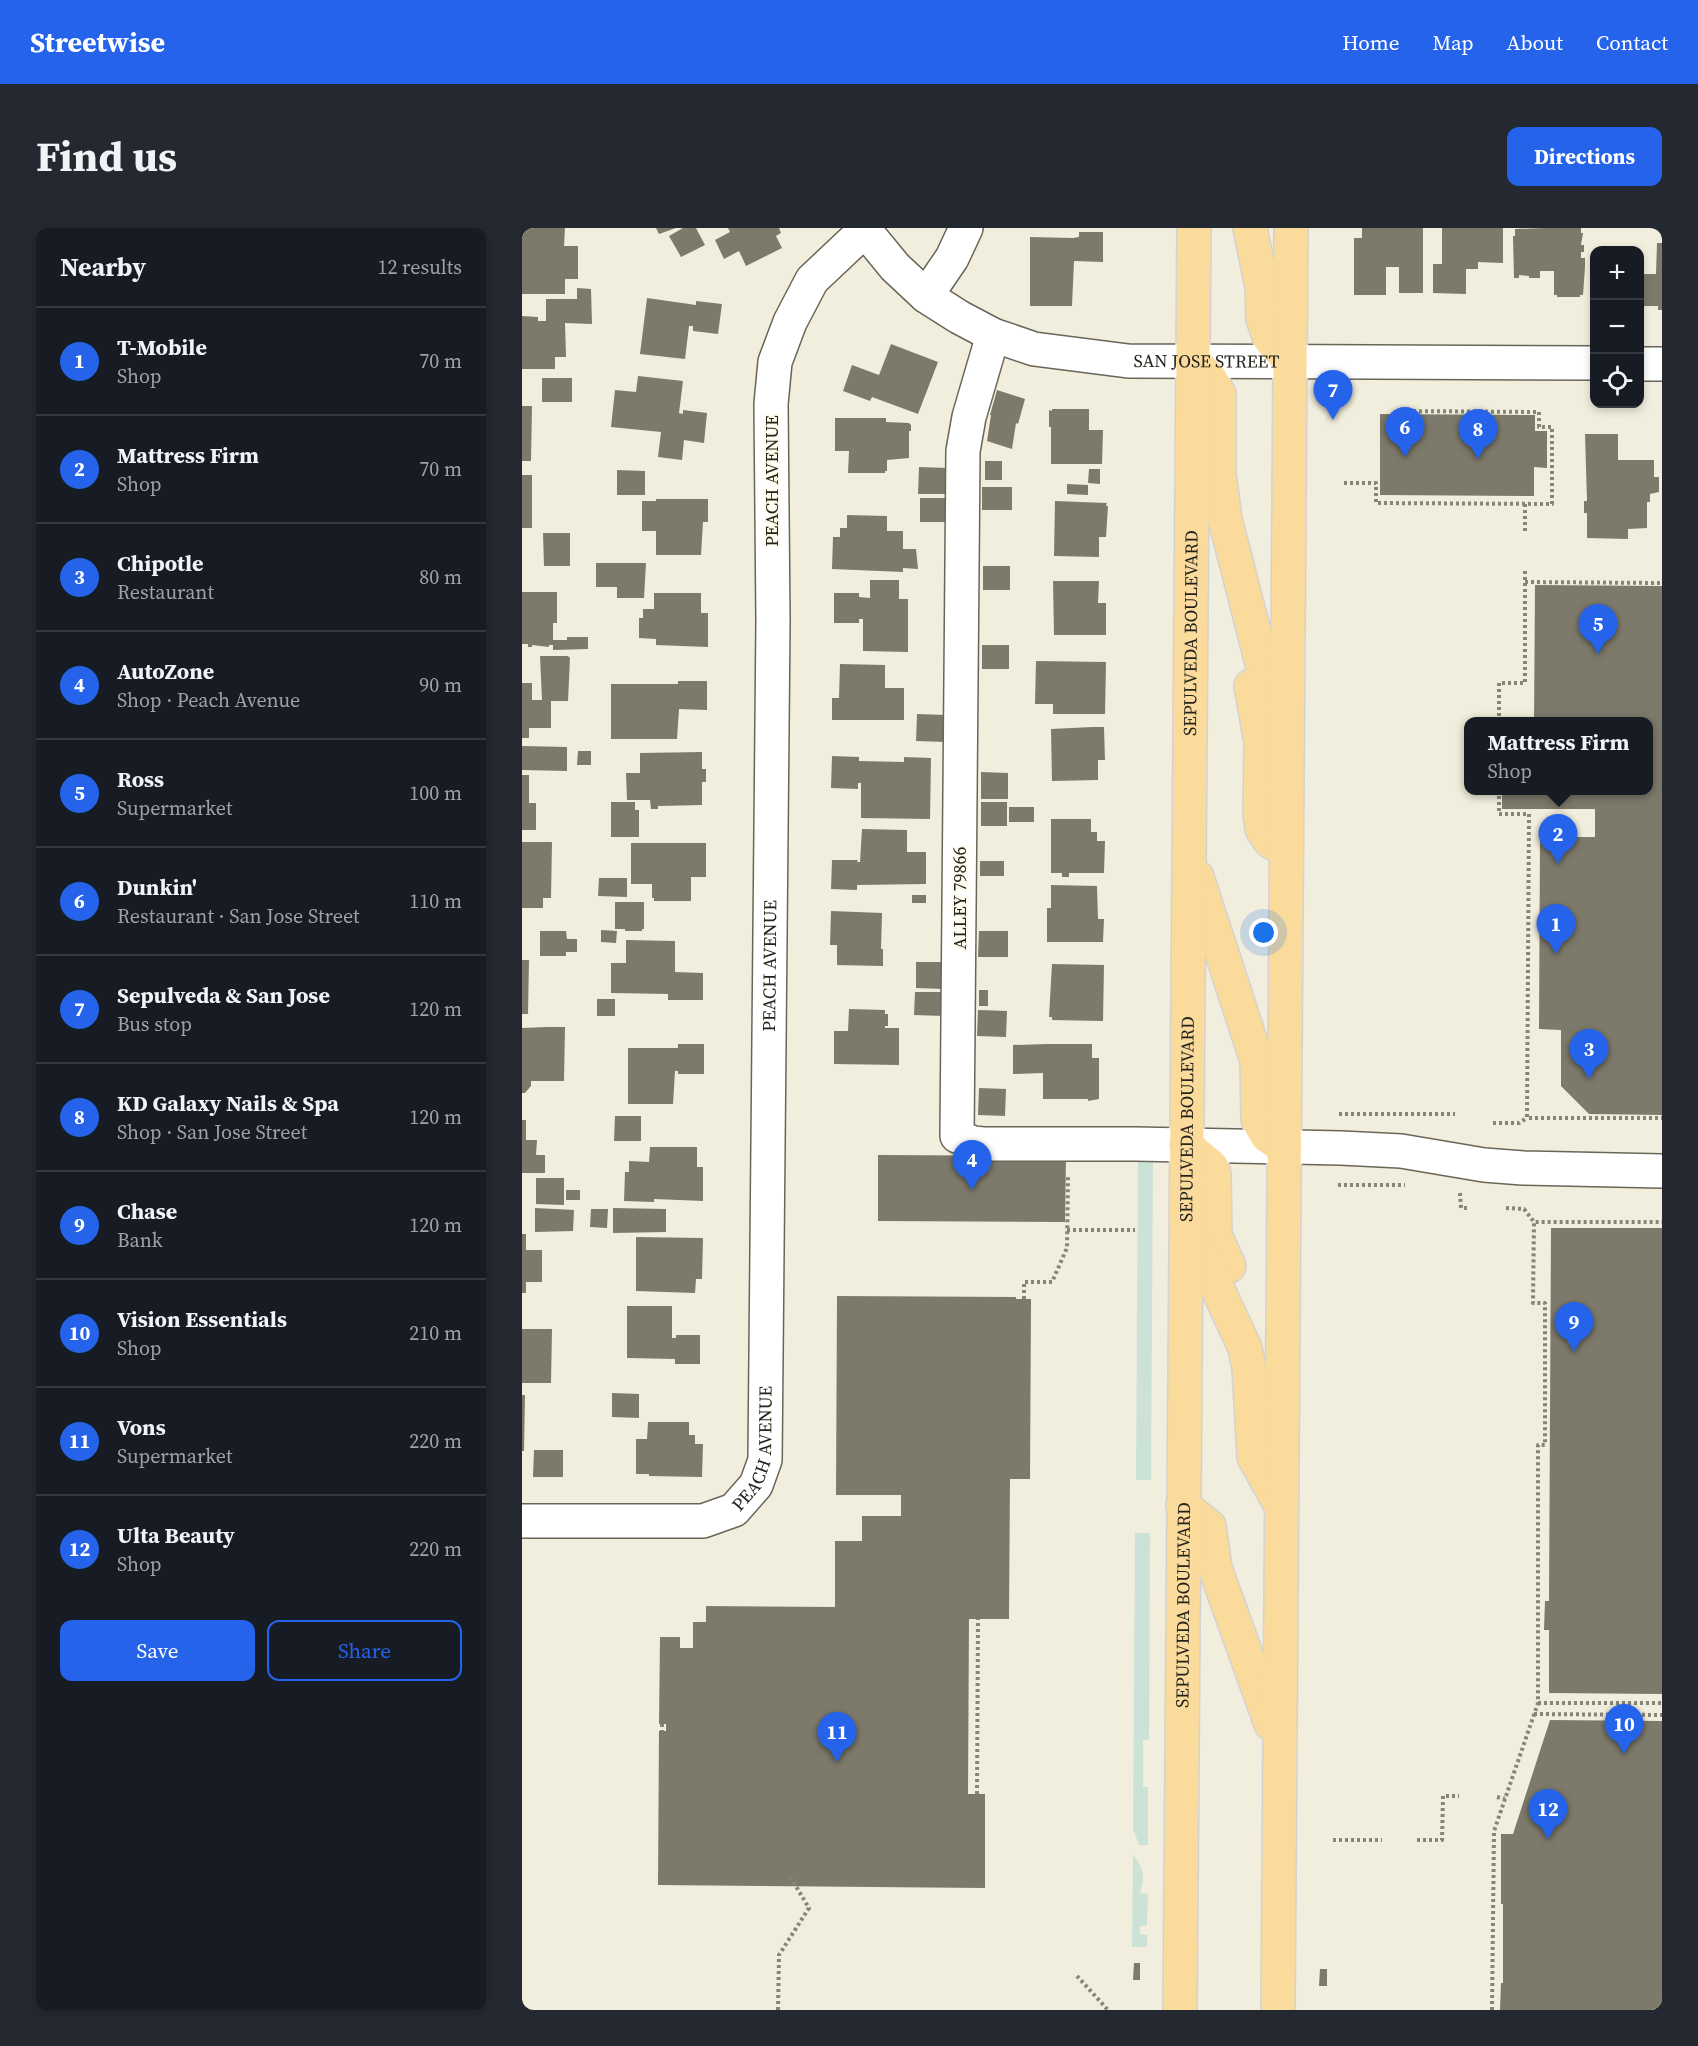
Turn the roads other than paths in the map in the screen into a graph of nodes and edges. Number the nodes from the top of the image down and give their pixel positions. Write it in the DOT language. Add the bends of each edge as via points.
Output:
graph roads {
  1 [pos="966,228"];
  2 [pos="1194,228"];
  3 [pos="1250,228"];
  4 [pos="1291,228"];
  5 [pos="864,229"];
  6 [pos="926,296"];
  7 [pos="993,335"];
  8 [pos="1192,360"];
  9 [pos="1290,361"];
  10 [pos="1590,363"];
  11 [pos="1644,364"];
  12 [pos="1662,364"];
  13 [pos="1192,471"];
  14 [pos="1287,759"];
  15 [pos="1286,851"];
  16 [pos="1188,852"];
  17 [pos="1186,1145"];
  18 [pos="1284,1147"];
  19 [pos="1662,1170"];
  20 [pos="1186,1219"];
  21 [pos="1281,1390"];
  22 [pos="1183,1506"];
  23 [pos="1281,1506"];
  24 [pos="522,1521"];
  25 [pos="1279,1746"];
  26 [pos="1180,2010"];
  27 [pos="1278,2010"];
  1 -- 6 [label="street" via="952,258"];
  2 -- 8 [label="main road, SEPULVEDA BOULEVARD"];
  3 -- 9 [label="main road" via="1263,287 1263,320 1270,339"];
  4 -- 9 [label="main road"];
  5 -- 6 [label="street, SAN JOSE STREET" via="894,267"];
  5 -- 24 [label="street, PEACH AVENUE" via="812,280 790,322 776,362 771,404 773,621 765,1460 756,1485 734,1510 703,1521"];
  6 -- 7 [label="street, SAN JOSE STREET"];
  7 -- 8 [label="street, SAN JOSE STREET" via="1034,349 1090,357"];
  7 -- 17 [label="street, ALLEY 79866" via="963,451 957,1136 982,1144"];
  8 -- 9 [label="street, SAN JOSE STREET"];
  8 -- 13 [label="main road, SEPULVEDA BOULEVARD"];
  8 -- 14 [label="main road" via="1219,394 1225,519"];
  9 -- 10 [label="street, SAN JOSE STREET"];
  9 -- 14 [label="main road"];
  11 -- 12 [label="street"];
  13 -- 15 [label="main road" via="1219,556 1255,704 1261,742 1262,829 1270,841"];
  13 -- 16 [label="main road, SEPULVEDA BOULEVARD"];
  14 -- 15 [label="main road"];
  15 -- 18 [label="main road"];
  16 -- 17 [label="main road, SEPULVEDA BOULEVARD"];
  16 -- 18 [label="main road" via="1257,1061 1258,1120 1267,1136"];
  17 -- 18 [label="street, ALLEY 79866"];
  17 -- 20 [label="main road, SEPULVEDA BOULEVARD"];
  17 -- 21 [label="main road" via="1212,1167 1215,1235"];
  18 -- 19 [label="street, ALLEY 79866" via="1401,1151 1523,1168"];
  18 -- 21 [label="main road"];
  20 -- 22 [label="main road, SEPULVEDA BOULEVARD"];
  20 -- 23 [label="main road" via="1245,1348 1254,1457"];
  21 -- 23 [label="main road"];
  22 -- 25 [label="main road" via="1209,1526 1215,1568"];
  22 -- 26 [label="main road, SEPULVEDA BOULEVARD"];
  23 -- 25 [label="main road"];
  25 -- 27 [label="main road"];
}
